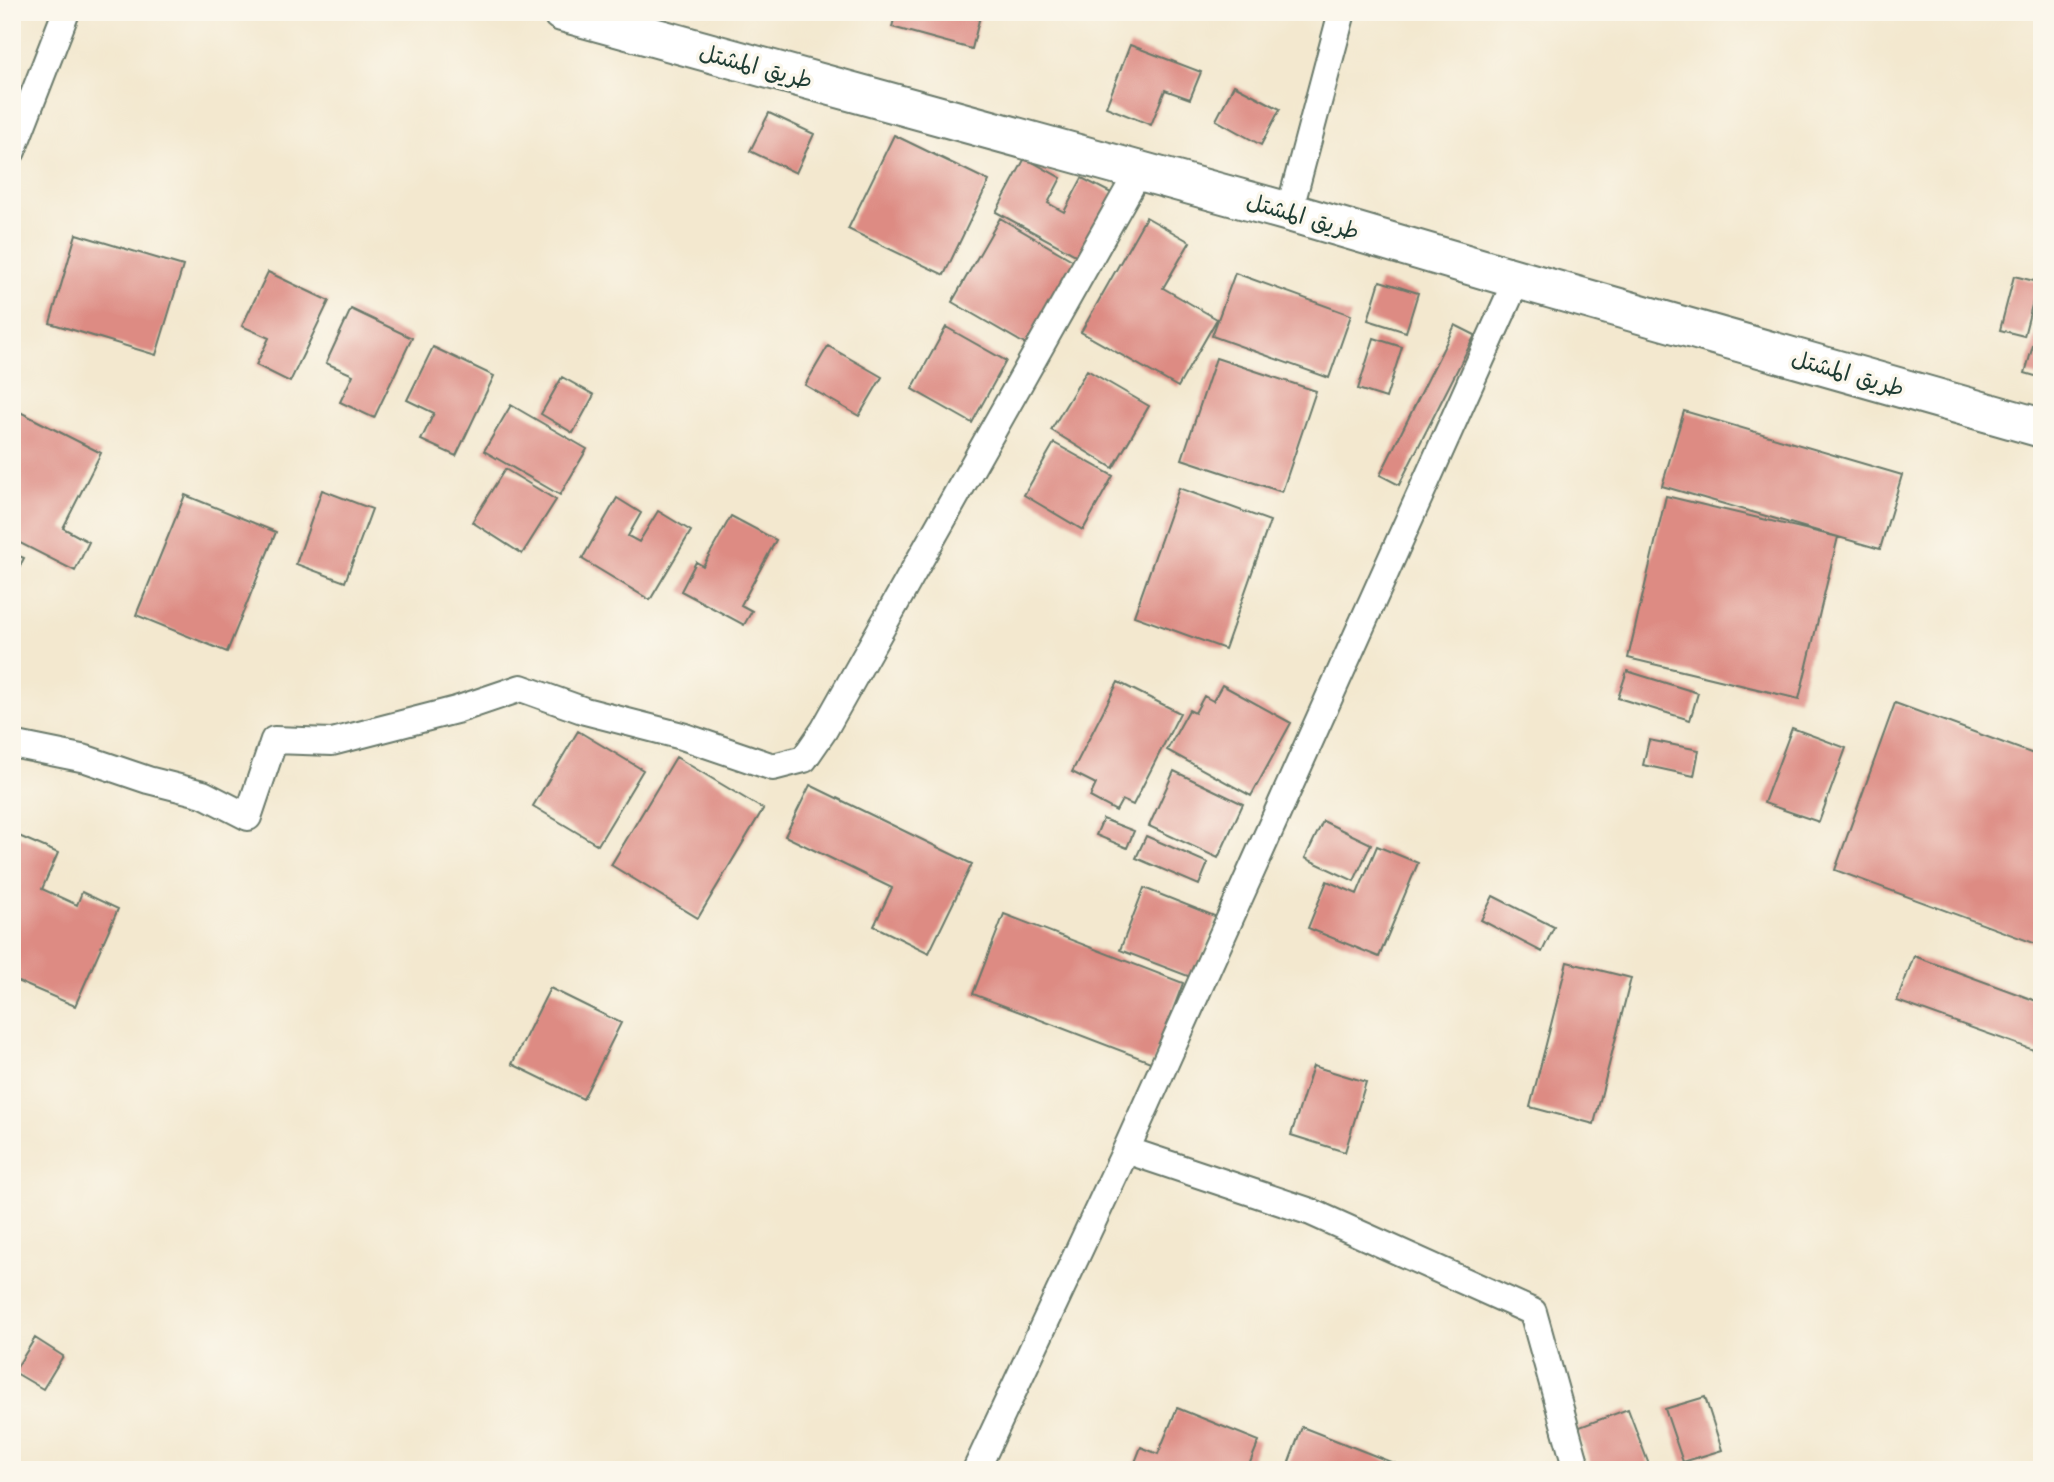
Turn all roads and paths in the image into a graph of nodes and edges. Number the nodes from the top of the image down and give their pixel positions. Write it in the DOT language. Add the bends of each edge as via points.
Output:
graph roads {
  1 [pos="66,12"];
  2 [pos="562,12"];
  3 [pos="1342,12"];
  4 [pos="12,151"];
  5 [pos="1139,170"];
  6 [pos="1289,212"];
  7 [pos="1517,279"];
  8 [pos="2042,428"];
  9 [pos="12,744"];
  10 [pos="1126,1150"];
  11 [pos="976,1470"];
  12 [pos="1577,1470"];
  1 -- 4 [label="street"];
  2 -- 5 [label="main road, طريق المشتل"];
  3 -- 6 [label="street"];
  5 -- 6 [label="main road, طريق المشتل"];
  5 -- 9 [label="street" via="804,759 773,767 521,688 331,742 274,740 248,817 203,794 86,759"];
  6 -- 7 [label="main road, طريق المشتل"];
  7 -- 8 [label="main road, طريق المشتل"];
  7 -- 10 [label="street"];
  10 -- 11 [label="street"];
  10 -- 12 [label="street" via="1311,1212 1533,1312"];
}
